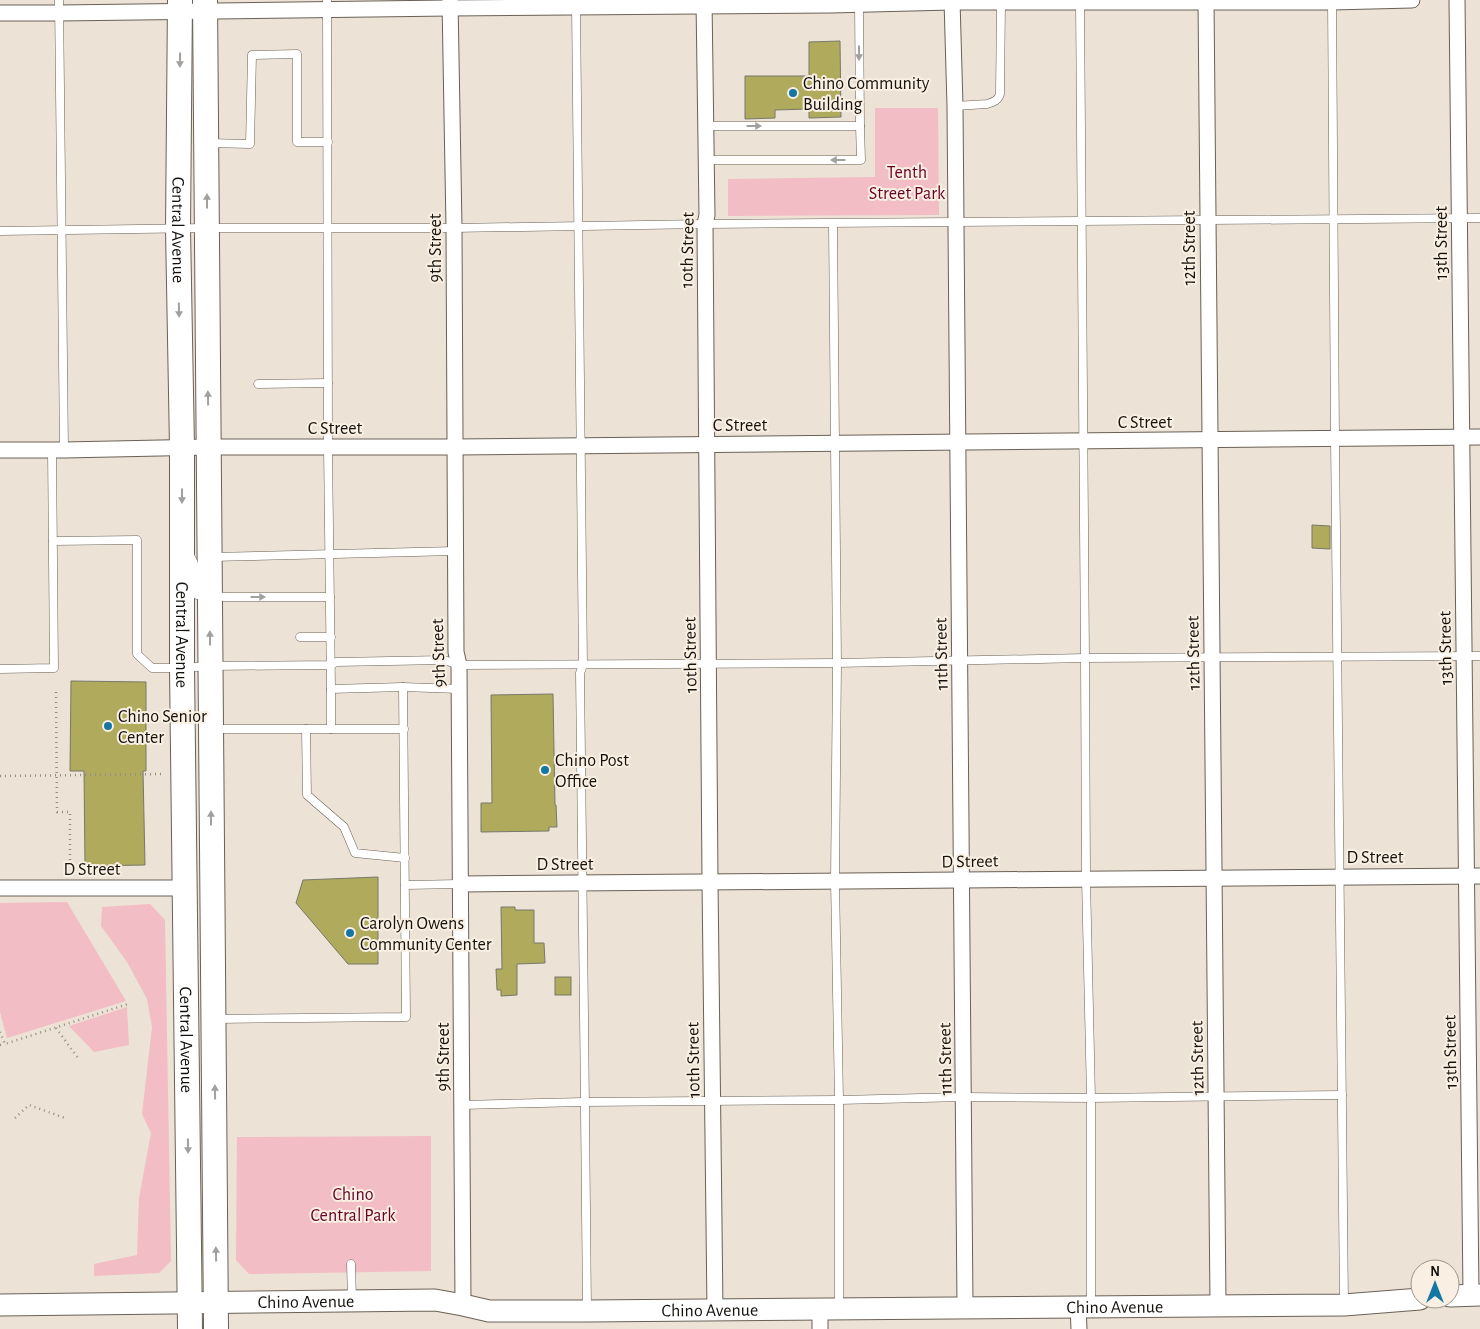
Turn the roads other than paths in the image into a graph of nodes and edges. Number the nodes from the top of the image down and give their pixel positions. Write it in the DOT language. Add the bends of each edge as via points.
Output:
graph roads {
  1 [pos="1412,0"];
  2 [pos="1457,0"];
  3 [pos="952,1"];
  4 [pos="1080,1"];
  5 [pos="1206,1"];
  6 [pos="1332,1"];
  7 [pos="1001,2"];
  8 [pos="704,3"];
  9 [pos="831,3"];
  10 [pos="450,4"];
  11 [pos="576,4"];
  12 [pos="859,4"];
  13 [pos="327,5"];
  14 [pos="180,6"];
  15 [pos="205,6"];
  16 [pos="59,7"];
  17 [pos="0,13"];
  18 [pos="955,106"];
  19 [pos="706,126"];
  20 [pos="860,126"];
  21 [pos="328,142"];
  22 [pos="206,143"];
  23 [pos="706,160"];
  24 [pos="1480,218"];
  25 [pos="1460,219"];
  26 [pos="1208,220"];
  27 [pos="1333,220"];
  28 [pos="1082,222"];
  29 [pos="955,223"];
  30 [pos="704,224"];
  31 [pos="833,224"];
  32 [pos="579,226"];
  33 [pos="207,228"];
  34 [pos="328,228"];
  35 [pos="454,228"];
  36 [pos="178,229"];
  37 [pos="62,230"];
  38 [pos="0,231"];
  39 [pos="328,383"];
  40 [pos="258,384"];
  41 [pos="1461,437"];
  42 [pos="1480,438"];
  43 [pos="1335,439"];
  44 [pos="1209,440"];
  45 [pos="957,441"];
  46 [pos="1083,441"];
  47 [pos="835,443"];
  48 [pos="706,444"];
  49 [pos="580,446"];
  50 [pos="182,447"];
  51 [pos="209,447"];
  52 [pos="328,447"];
  53 [pos="454,447"];
  54 [pos="0,450"];
  55 [pos="58,450"];
  56 [pos="53,541"];
  57 [pos="182,546"];
  58 [pos="455,551"];
  59 [pos="330,554"];
  60 [pos="210,557"];
  61 [pos="209,597"];
  62 [pos="330,597"];
  63 [pos="300,637"];
  64 [pos="331,637"];
  65 [pos="1464,656"];
  66 [pos="1480,656"];
  67 [pos="1337,657"];
  68 [pos="1086,658"];
  69 [pos="1212,659"];
  70 [pos="960,660"];
  71 [pos="708,663"];
  72 [pos="837,663"];
  73 [pos="331,665"];
  74 [pos="583,665"];
  75 [pos="210,666"];
  76 [pos="458,666"];
  77 [pos="0,668"];
  78 [pos="182,668"];
  79 [pos="403,688"];
  80 [pos="331,689"];
  81 [pos="459,689"];
  82 [pos="211,728"];
  83 [pos="306,728"];
  84 [pos="331,728"];
  85 [pos="404,728"];
  86 [pos="405,858"];
  87 [pos="1340,876"];
  88 [pos="1473,876"];
  89 [pos="1214,878"];
  90 [pos="1086,879"];
  91 [pos="961,880"];
  92 [pos="710,881"];
  93 [pos="835,881"];
  94 [pos="584,883"];
  95 [pos="405,884"];
  96 [pos="460,884"];
  97 [pos="0,888"];
  98 [pos="184,888"];
  99 [pos="213,991"];
  100 [pos="214,1019"];
  101 [pos="1342,1095"];
  102 [pos="1216,1096"];
  103 [pos="964,1097"];
  104 [pos="1091,1098"];
  105 [pos="839,1100"];
  106 [pos="712,1101"];
  107 [pos="584,1102"];
  108 [pos="462,1105"];
  109 [pos="351,1264"];
  110 [pos="1467,1295"];
  111 [pos="1410,1300"];
  112 [pos="352,1301"];
  113 [pos="189,1303"];
  114 [pos="217,1303"];
  115 [pos="0,1305"];
  116 [pos="463,1305"];
  117 [pos="1344,1305"];
  118 [pos="1218,1306"];
  119 [pos="1085,1307"];
  120 [pos="965,1308"];
  121 [pos="715,1310"];
  122 [pos="587,1311"];
  123 [pos="826,1316"];
  124 [pos="190,1329"];
  125 [pos="216,1329"];
  126 [pos="1079,1329"];
  1 -- 6 [label="street"];
  2 -- 25 [label="street, 13th Street"];
  3 -- 7 [label="street"];
  3 -- 12 [label="street"];
  3 -- 18 [label="street, 11th Street"];
  4 -- 5 [label="street"];
  4 -- 7 [label="street"];
  4 -- 28 [label="lane"];
  5 -- 6 [label="street"];
  5 -- 26 [label="street, 12th Street"];
  6 -- 27 [label="lane"];
  7 -- 18 [label="lane" via="1000,94 992,103"];
  8 -- 9 [label="street"];
  8 -- 11 [label="street"];
  8 -- 19 [label="street, 10th Street"];
  9 -- 12 [label="street"];
  10 -- 11 [label="street"];
  10 -- 13 [label="street"];
  10 -- 35 [label="street, 9th Street"];
  11 -- 32 [label="lane"];
  12 -- 20 [label="lane, one-way"];
  13 -- 15 [label="street"];
  13 -- 21 [label="lane"];
  14 -- 15 [label="street"];
  14 -- 16 [label="street"];
  14 -- 36 [label="main road, Central Avenue, one-way"];
  15 -- 22 [label="main road, Central Avenue"];
  16 -- 17 [label="street"];
  16 -- 37 [label="lane"];
  18 -- 29 [label="street, 11th Street"];
  19 -- 20 [label="lane, one-way"];
  19 -- 23 [label="street, 10th Street"];
  20 -- 23 [label="lane, one-way" via="861,160"];
  21 -- 22 [label="lane" via="297,142 297,54 252,55 250,144"];
  21 -- 34 [label="lane"];
  33 -- 22 [label="main road, Central Avenue, one-way"];
  23 -- 30 [label="street, 10th Street" via="707,215"];
  24 -- 25 [label="lane"];
  25 -- 27 [label="lane"];
  25 -- 41 [label="street, 13th Street"];
  26 -- 27 [label="lane"];
  26 -- 28 [label="lane"];
  26 -- 44 [label="street, 12th Street"];
  27 -- 43 [label="lane"];
  28 -- 29 [label="lane"];
  28 -- 46 [label="lane"];
  29 -- 31 [label="lane"];
  29 -- 45 [label="street, 11th Street"];
  30 -- 31 [label="lane"];
  30 -- 32 [label="lane"];
  30 -- 48 [label="street, 10th Street"];
  31 -- 47 [label="lane"];
  32 -- 35 [label="lane"];
  32 -- 49 [label="lane"];
  33 -- 34 [label="lane"];
  33 -- 36 [label="lane"];
  51 -- 33 [label="main road, Central Avenue, one-way"];
  34 -- 35 [label="lane"];
  34 -- 39 [label="lane"];
  35 -- 53 [label="street, 9th Street"];
  36 -- 37 [label="lane"];
  36 -- 50 [label="main road, Central Avenue, one-way"];
  37 -- 38 [label="lane"];
  37 -- 55 [label="lane"];
  39 -- 40 [label="lane"];
  39 -- 52 [label="lane"];
  41 -- 42 [label="street, C Street"];
  41 -- 43 [label="street, C Street"];
  41 -- 65 [label="street, 13th Street"];
  43 -- 44 [label="street, C Street"];
  43 -- 67 [label="lane"];
  44 -- 46 [label="street, C Street"];
  44 -- 69 [label="street, 12th Street"];
  45 -- 46 [label="street, C Street"];
  45 -- 47 [label="street, C Street"];
  45 -- 70 [label="street, 11th Street"];
  46 -- 68 [label="lane"];
  47 -- 48 [label="street, C Street"];
  47 -- 72 [label="lane"];
  48 -- 49 [label="street, C Street"];
  48 -- 71 [label="street, 10th Street"];
  49 -- 53 [label="street, C Street"];
  49 -- 74 [label="lane"];
  50 -- 51 [label="street, C Street"];
  50 -- 55 [label="street, C Street"];
  50 -- 57 [label="main road, Central Avenue, one-way"];
  51 -- 52 [label="street, C Street"];
  51 -- 60 [label="main road, Central Avenue"];
  52 -- 53 [label="street, C Street"];
  52 -- 59 [label="lane"];
  53 -- 58 [label="street, 9th Street"];
  54 -- 55 [label="street, C Street"];
  55 -- 56 [label="lane"];
  56 -- 77 [label="lane" via="54,668"];
  56 -- 78 [label="lane" via="136,540 137,654 152,668"];
  57 -- 61 [label="lane" via="194,562 197,596"];
  57 -- 78 [label="main road, Central Avenue"];
  58 -- 59 [label="lane"];
  58 -- 76 [label="street, 9th Street"];
  59 -- 60 [label="lane"];
  59 -- 62 [label="lane"];
  60 -- 61 [label="main road, Central Avenue"];
  61 -- 62 [label="lane, one-way"];
  75 -- 61 [label="main road, Central Avenue, one-way"];
  62 -- 64 [label="lane"];
  63 -- 64 [label="lane"];
  64 -- 73 [label="lane"];
  65 -- 66 [label="lane"];
  65 -- 67 [label="lane"];
  65 -- 88 [label="street, 13th Street"];
  67 -- 69 [label="lane"];
  67 -- 87 [label="lane"];
  68 -- 69 [label="lane"];
  68 -- 70 [label="lane"];
  68 -- 90 [label="lane"];
  69 -- 89 [label="street, 12th Street"];
  70 -- 72 [label="lane"];
  70 -- 91 [label="street, 11th Street"];
  71 -- 72 [label="lane"];
  71 -- 74 [label="lane"];
  71 -- 92 [label="street, 10th Street"];
  72 -- 93 [label="lane"];
  73 -- 75 [label="lane"];
  73 -- 76 [label="lane" via="336,662 444,660"];
  73 -- 80 [label="lane"];
  74 -- 76 [label="lane"];
  74 -- 94 [label="lane" via="580,673"];
  75 -- 78 [label="lane"];
  75 -- 82 [label="main road, Central Avenue"];
  76 -- 81 [label="street, 9th Street"];
  78 -- 98 [label="main road, Central Avenue"];
  79 -- 80 [label="lane"];
  79 -- 81 [label="lane"];
  79 -- 85 [label="lane"];
  80 -- 84 [label="lane"];
  81 -- 96 [label="street, 9th Street"];
  82 -- 83 [label="lane"];
  99 -- 82 [label="main road, Central Avenue, one-way"];
  83 -- 84 [label="lane"];
  83 -- 86 [label="lane" via="307,795 344,827 355,853"];
  84 -- 85 [label="lane"];
  85 -- 86 [label="lane"];
  86 -- 95 [label="lane"];
  87 -- 88 [label="street, D Street"];
  87 -- 89 [label="street, D Street"];
  87 -- 101 [label="lane"];
  88 -- 110 [label="street, 13th Street"];
  89 -- 90 [label="street, D Street"];
  89 -- 102 [label="street, 12th Street"];
  90 -- 91 [label="street, D Street"];
  90 -- 104 [label="lane"];
  91 -- 93 [label="street, D Street"];
  91 -- 103 [label="street, 11th Street"];
  92 -- 93 [label="street, D Street"];
  92 -- 94 [label="street, D Street"];
  92 -- 106 [label="street, 10th Street"];
  93 -- 105 [label="lane"];
  94 -- 96 [label="street, D Street"];
  94 -- 107 [label="lane"];
  95 -- 96 [label="lane"];
  95 -- 100 [label="lane" via="406,1017"];
  96 -- 108 [label="street, 9th Street"];
  97 -- 98 [label="street, D Street"];
  98 -- 99 [label="main road" via="196,895 198,902 200,964"];
  98 -- 113 [label="main road, Central Avenue, one-way"];
  99 -- 100 [label="main road, Central Avenue"];
  114 -- 100 [label="main road, Central Avenue, one-way"];
  101 -- 102 [label="lane"];
  101 -- 117 [label="lane"];
  102 -- 104 [label="lane"];
  102 -- 118 [label="street, 12th Street"];
  103 -- 104 [label="lane"];
  103 -- 105 [label="lane"];
  103 -- 120 [label="street, 11th Street"];
  104 -- 119 [label="lane"];
  105 -- 106 [label="lane"];
  105 -- 123 [label="lane"];
  106 -- 107 [label="lane"];
  106 -- 121 [label="street, 10th Street"];
  107 -- 108 [label="lane"];
  107 -- 122 [label="lane"];
  108 -- 116 [label="street, 9th Street"];
  109 -- 112 [label="lane"];
  111 -- 117 [label="main road, Chino Avenue"];
  112 -- 114 [label="main road, Chino Avenue"];
  112 -- 116 [label="main road, Chino Avenue" via="435,1300"];
  113 -- 114 [label="main road, Chino Avenue"];
  113 -- 115 [label="main road, Chino Avenue"];
  113 -- 124 [label="main road, Central Avenue"];
  114 -- 125 [label="main road, Central Avenue"];
  116 -- 122 [label="main road, Chino Avenue" via="489,1311"];
  117 -- 118 [label="main road, Chino Avenue"];
  118 -- 119 [label="main road, Chino Avenue"];
  119 -- 120 [label="main road, Chino Avenue"];
  119 -- 126 [label="street"];
  120 -- 123 [label="main road, Chino Avenue"];
  121 -- 122 [label="main road, Chino Avenue"];
  121 -- 123 [label="main road, Chino Avenue"];
}
